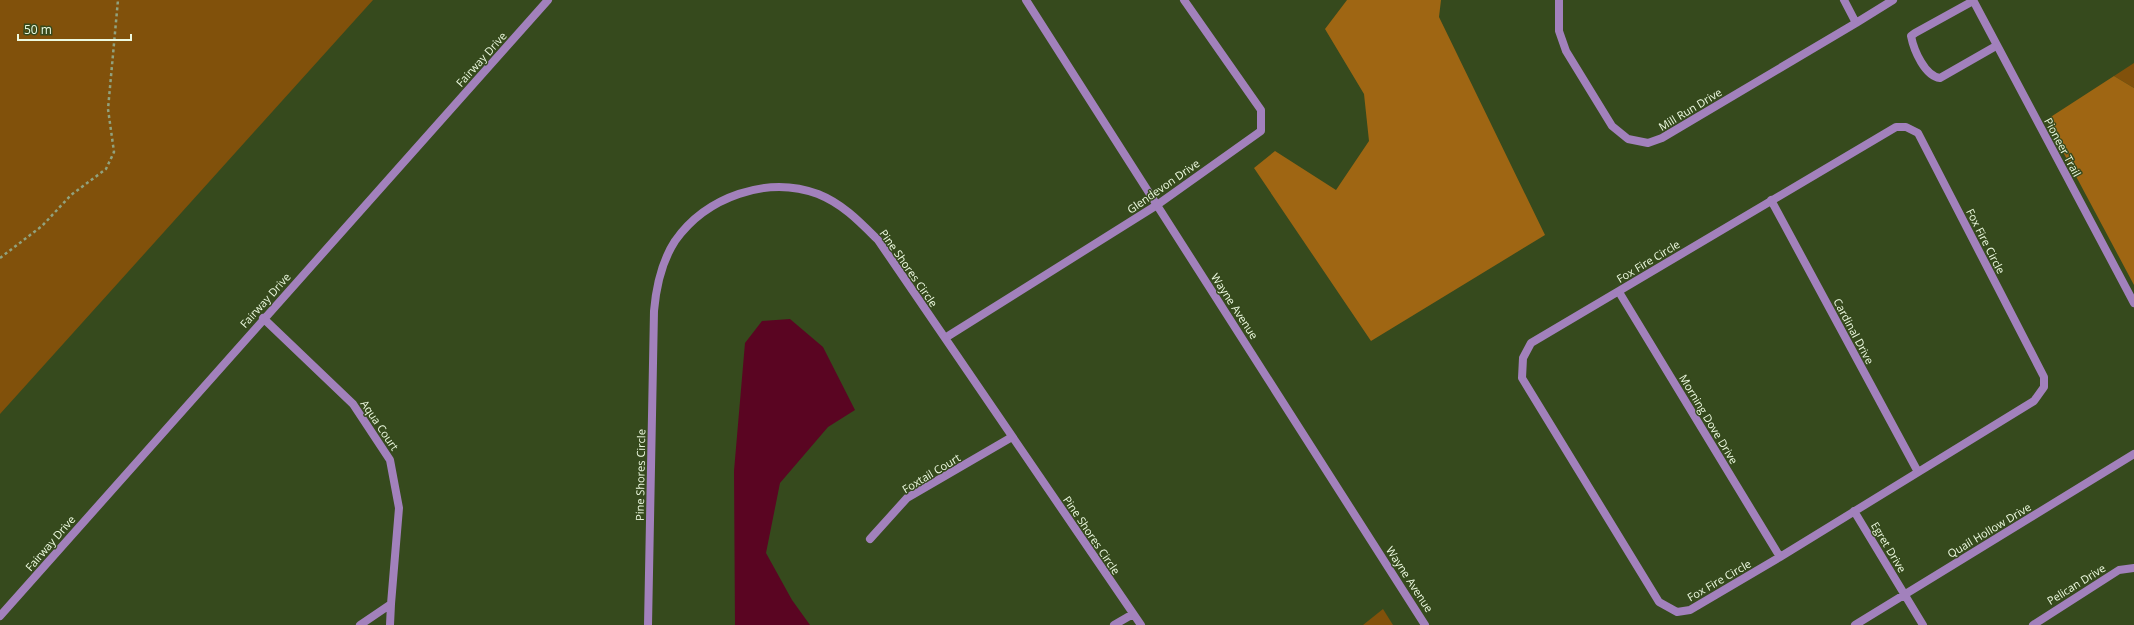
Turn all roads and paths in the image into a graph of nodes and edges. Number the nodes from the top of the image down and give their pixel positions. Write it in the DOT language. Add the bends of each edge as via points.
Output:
graph roads {
  1 [pos="118,0"];
  2 [pos="548,0"];
  3 [pos="1026,0"];
  4 [pos="1184,0"];
  5 [pos="1559,0"];
  6 [pos="1844,0"];
  7 [pos="1893,0"];
  8 [pos="1973,1"];
  9 [pos="1856,23"];
  10 [pos="1996,46"];
  11 [pos="1771,200"];
  12 [pos="1157,205"];
  13 [pos="0,258"];
  14 [pos="1619,292"];
  15 [pos="2134,303"];
  16 [pos="263,318"];
  17 [pos="945,338"];
  18 [pos="1012,437"];
  19 [pos="2134,454"];
  20 [pos="1918,472"];
  21 [pos="1854,511"];
  22 [pos="870,539"];
  23 [pos="1780,557"];
  24 [pos="2134,568"];
  25 [pos="1904,594"];
  26 [pos="391,604"];
  27 [pos="1133,614"];
  28 [pos="0,616"];
  29 [pos="360,625"];
  30 [pos="390,625"];
  31 [pos="648,625"];
  32 [pos="1114,625"];
  33 [pos="1141,625"];
  34 [pos="1426,625"];
  35 [pos="1855,625"];
  36 [pos="1924,625"];
  37 [pos="2033,625"];
  1 -- 13 [label="path" via="108,110 114,152 106,169 70,195 42,226"];
  2 -- 16 [label="street, Fairway Drive"];
  3 -- 12 [label="street, Wayne Avenue"];
  4 -- 12 [label="street, Glendevon Drive" via="1261,110 1261,131"];
  5 -- 9 [label="street, Mill Run Drive" via="1559,31 1566,51 1612,126 1628,139 1648,143 1662,138"];
  6 -- 9 [label="street"];
  7 -- 9 [label="street, Mill Run Drive"];
  8 -- 10 [label="street, Pioneer Trail"];
  8 -- 10 [label="street" via="1915,33 1912,36 1918,54 1928,72 1940,78"];
  10 -- 15 [label="street, Pioneer Trail"];
  11 -- 14 [label="street, Fox Fire Circle"];
  11 -- 20 [label="street, Cardinal Drive"];
  11 -- 20 [label="street, Fox Fire Circle" via="1896,127 1906,127 1918,133 2044,377 2044,387 2034,401"];
  12 -- 17 [label="street, Glendevon Drive"];
  12 -- 34 [label="street, Wayne Avenue"];
  14 -- 23 [label="street, Morning Dove Drive"];
  14 -- 23 [label="street, Fox Fire Circle" via="1531,343 1523,358 1522,378 1659,602 1676,612 1690,610"];
  16 -- 26 [label="street, Aqua Court" via="353,404 390,460 399,508"];
  16 -- 28 [label="street, Fairway Drive"];
  17 -- 18 [label="street, Pine Shores Circle"];
  17 -- 31 [label="street, Pine Shores Circle" via="878,240 846,208 818,194 787,188 756,189 724,200 700,214 675,242 657,283 654,311"];
  18 -- 22 [label="street, Foxtail Court" via="907,498"];
  18 -- 27 [label="street, Pine Shores Circle"];
  19 -- 25 [label="street, Quail Hollow Drive"];
  20 -- 21 [label="street, Fox Fire Circle"];
  21 -- 23 [label="street, Fox Fire Circle"];
  21 -- 25 [label="street, Egret Drive"];
  24 -- 37 [label="street, Pelican Drive" via="2119,570"];
  25 -- 35 [label="street, Quail Hollow Drive"];
  25 -- 36 [label="street"];
  26 -- 29 [label="street"];
  26 -- 30 [label="street, Aqua Court"];
  27 -- 32 [label="street"];
  27 -- 33 [label="street, Pine Shores Circle"];
}
